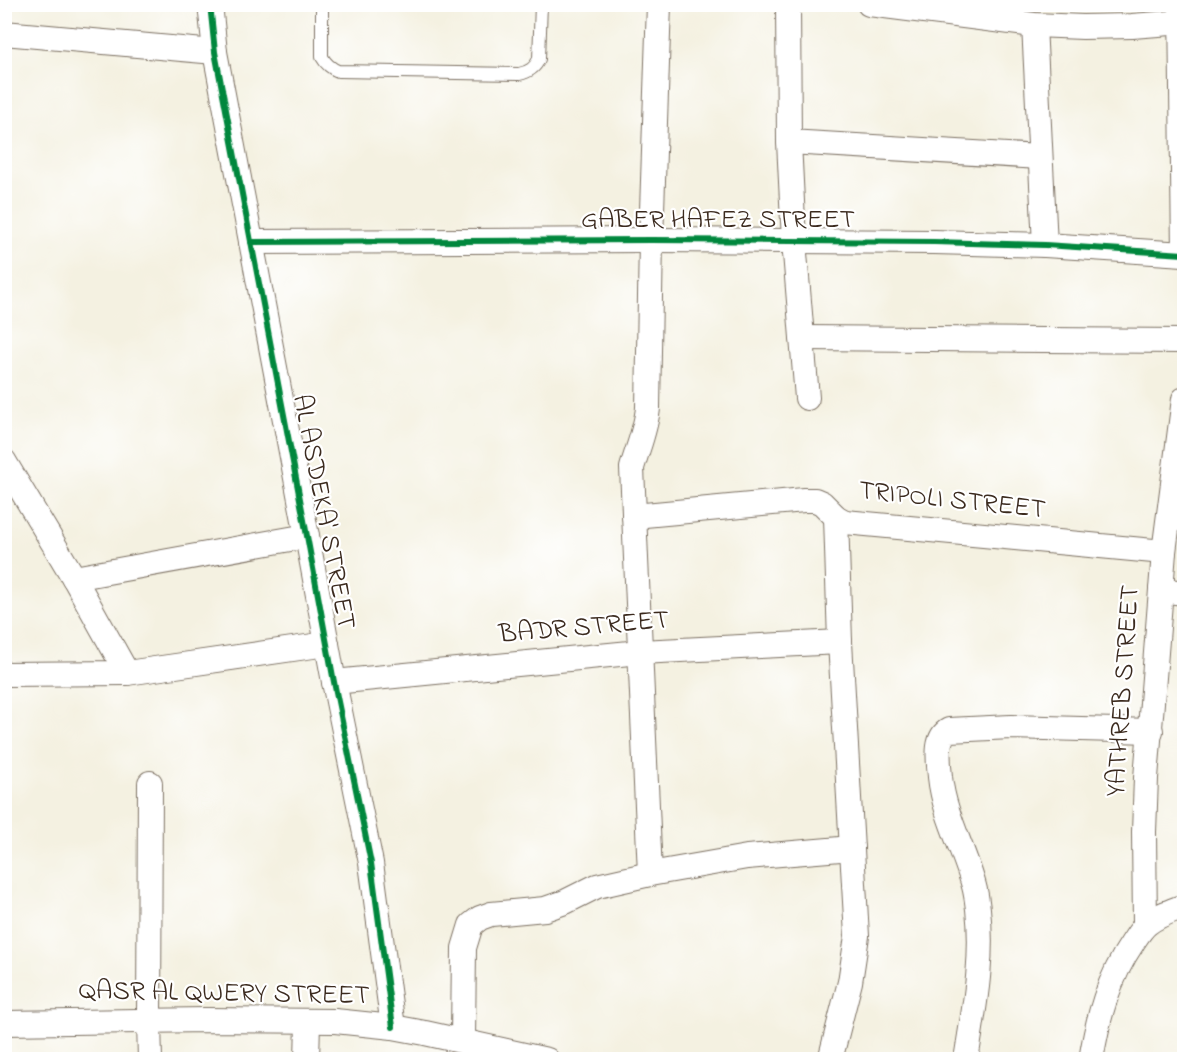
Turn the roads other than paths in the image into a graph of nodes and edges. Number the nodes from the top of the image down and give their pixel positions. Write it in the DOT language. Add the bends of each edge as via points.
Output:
graph roads {
  1 [pos="210,4"];
  2 [pos="322,4"];
  3 [pos="541,4"];
  4 [pos="659,4"];
  5 [pos="788,4"];
  6 [pos="869,4"];
  7 [pos="1182,16"];
  8 [pos="1034,24"];
  9 [pos="4,33"];
  10 [pos="215,52"];
  11 [pos="789,142"];
  12 [pos="1040,157"];
  13 [pos="651,240"];
  14 [pos="794,241"];
  15 [pos="251,242"];
  16 [pos="1045,245"];
  17 [pos="1184,254"];
  18 [pos="802,338"];
  19 [pos="1185,341"];
  20 [pos="807,398"];
  21 [pos="1185,399"];
  22 [pos="4,461"];
  23 [pos="1180,462"];
  24 [pos="634,516"];
  25 [pos="836,518"];
  26 [pos="307,536"];
  27 [pos="1164,552"];
  28 [pos="74,578"];
  29 [pos="1173,592"];
  30 [pos="840,642"];
  31 [pos="327,644"];
  32 [pos="640,652"];
  33 [pos="127,673"];
  34 [pos="4,674"];
  35 [pos="334,682"];
  36 [pos="1150,731"];
  37 [pos="150,783"];
  38 [pos="852,848"];
  39 [pos="650,874"];
  40 [pos="1185,906"];
  41 [pos="1145,925"];
  42 [pos="149,1021"];
  43 [pos="308,1022"];
  44 [pos="4,1023"];
  45 [pos="393,1027"];
  46 [pos="463,1040"];
  47 [pos="150,1059"];
  48 [pos="307,1059"];
  49 [pos="547,1059"];
  50 [pos="830,1059"];
  51 [pos="966,1059"];
  52 [pos="1091,1059"];
  1 -- 10 [label="street, AL ASDEKA' STREET"];
  2 -- 3 [label="lane" via="322,57 338,71 519,74 532,70 539,59"];
  4 -- 13 [label="street"];
  5 -- 11 [label="street"];
  6 -- 8 [label="street"];
  7 -- 8 [label="street" via="1132,26"];
  7 -- 17 [label="street"];
  8 -- 12 [label="street"];
  9 -- 10 [label="street"];
  10 -- 15 [label="street, AL ASDEKA' STREET"];
  11 -- 12 [label="street"];
  11 -- 14 [label="street"];
  12 -- 16 [label="street"];
  13 -- 14 [label="street, GABER HAFEZ STREET"];
  13 -- 15 [label="street, GABER HAFEZ STREET"];
  13 -- 24 [label="street" via="648,408 632,468"];
  14 -- 16 [label="street, GABER HAFEZ STREET"];
  14 -- 18 [label="street"];
  15 -- 26 [label="street, AL ASDEKA' STREET"];
  16 -- 17 [label="street, GABER HAFEZ STREET"];
  18 -- 19 [label="street"];
  18 -- 20 [label="street"];
  21 -- 23 [label="street, YATHREB STREET"];
  22 -- 28 [label="street"];
  23 -- 27 [label="street, YATHREB STREET"];
  24 -- 25 [label="street, TRIPOLI STREET" via="815,500"];
  24 -- 32 [label="street"];
  25 -- 27 [label="street, TRIPOLI STREET" via="845,522"];
  25 -- 30 [label="street"];
  26 -- 28 [label="street"];
  26 -- 31 [label="street, AL ASDEKA' STREET"];
  27 -- 29 [label="street, YATHREB STREET"];
  28 -- 33 [label="street"];
  29 -- 36 [label="street, YATHREB STREET"];
  30 -- 32 [label="street, BADR STREET"];
  30 -- 38 [label="street"];
  31 -- 33 [label="street"];
  31 -- 35 [label="street, AL ASDEKA' STREET"];
  32 -- 35 [label="street, BADR STREET"];
  32 -- 39 [label="street"];
  33 -- 34 [label="street"];
  35 -- 45 [label="street, AL ASDEKA' STREET" via="371,863"];
  36 -- 41 [label="street, YATHREB STREET" via="1144,832"];
  36 -- 51 [label="street" via="1011,727 949,730 942,736 942,793 975,888 980,930 979,972"];
  37 -- 42 [label="street"];
  38 -- 39 [label="street" via="747,857"];
  38 -- 50 [label="street" via="857,936 850,982"];
  39 -- 46 [label="street" via="597,886 545,909 491,914 471,925 464,948"];
  40 -- 41 [label="street"];
  41 -- 52 [label="street" via="1108,989"];
  42 -- 43 [label="street, QASR AL QWERY STREET"];
  42 -- 44 [label="street, QASR AL QWERY STREET"];
  42 -- 47 [label="street"];
  43 -- 45 [label="street, QASR AL QWERY STREET"];
  43 -- 48 [label="street"];
  45 -- 46 [label="street, QASR AL QWERY STREET"];
  46 -- 49 [label="street, QASR AL QWERY STREET"];
}
